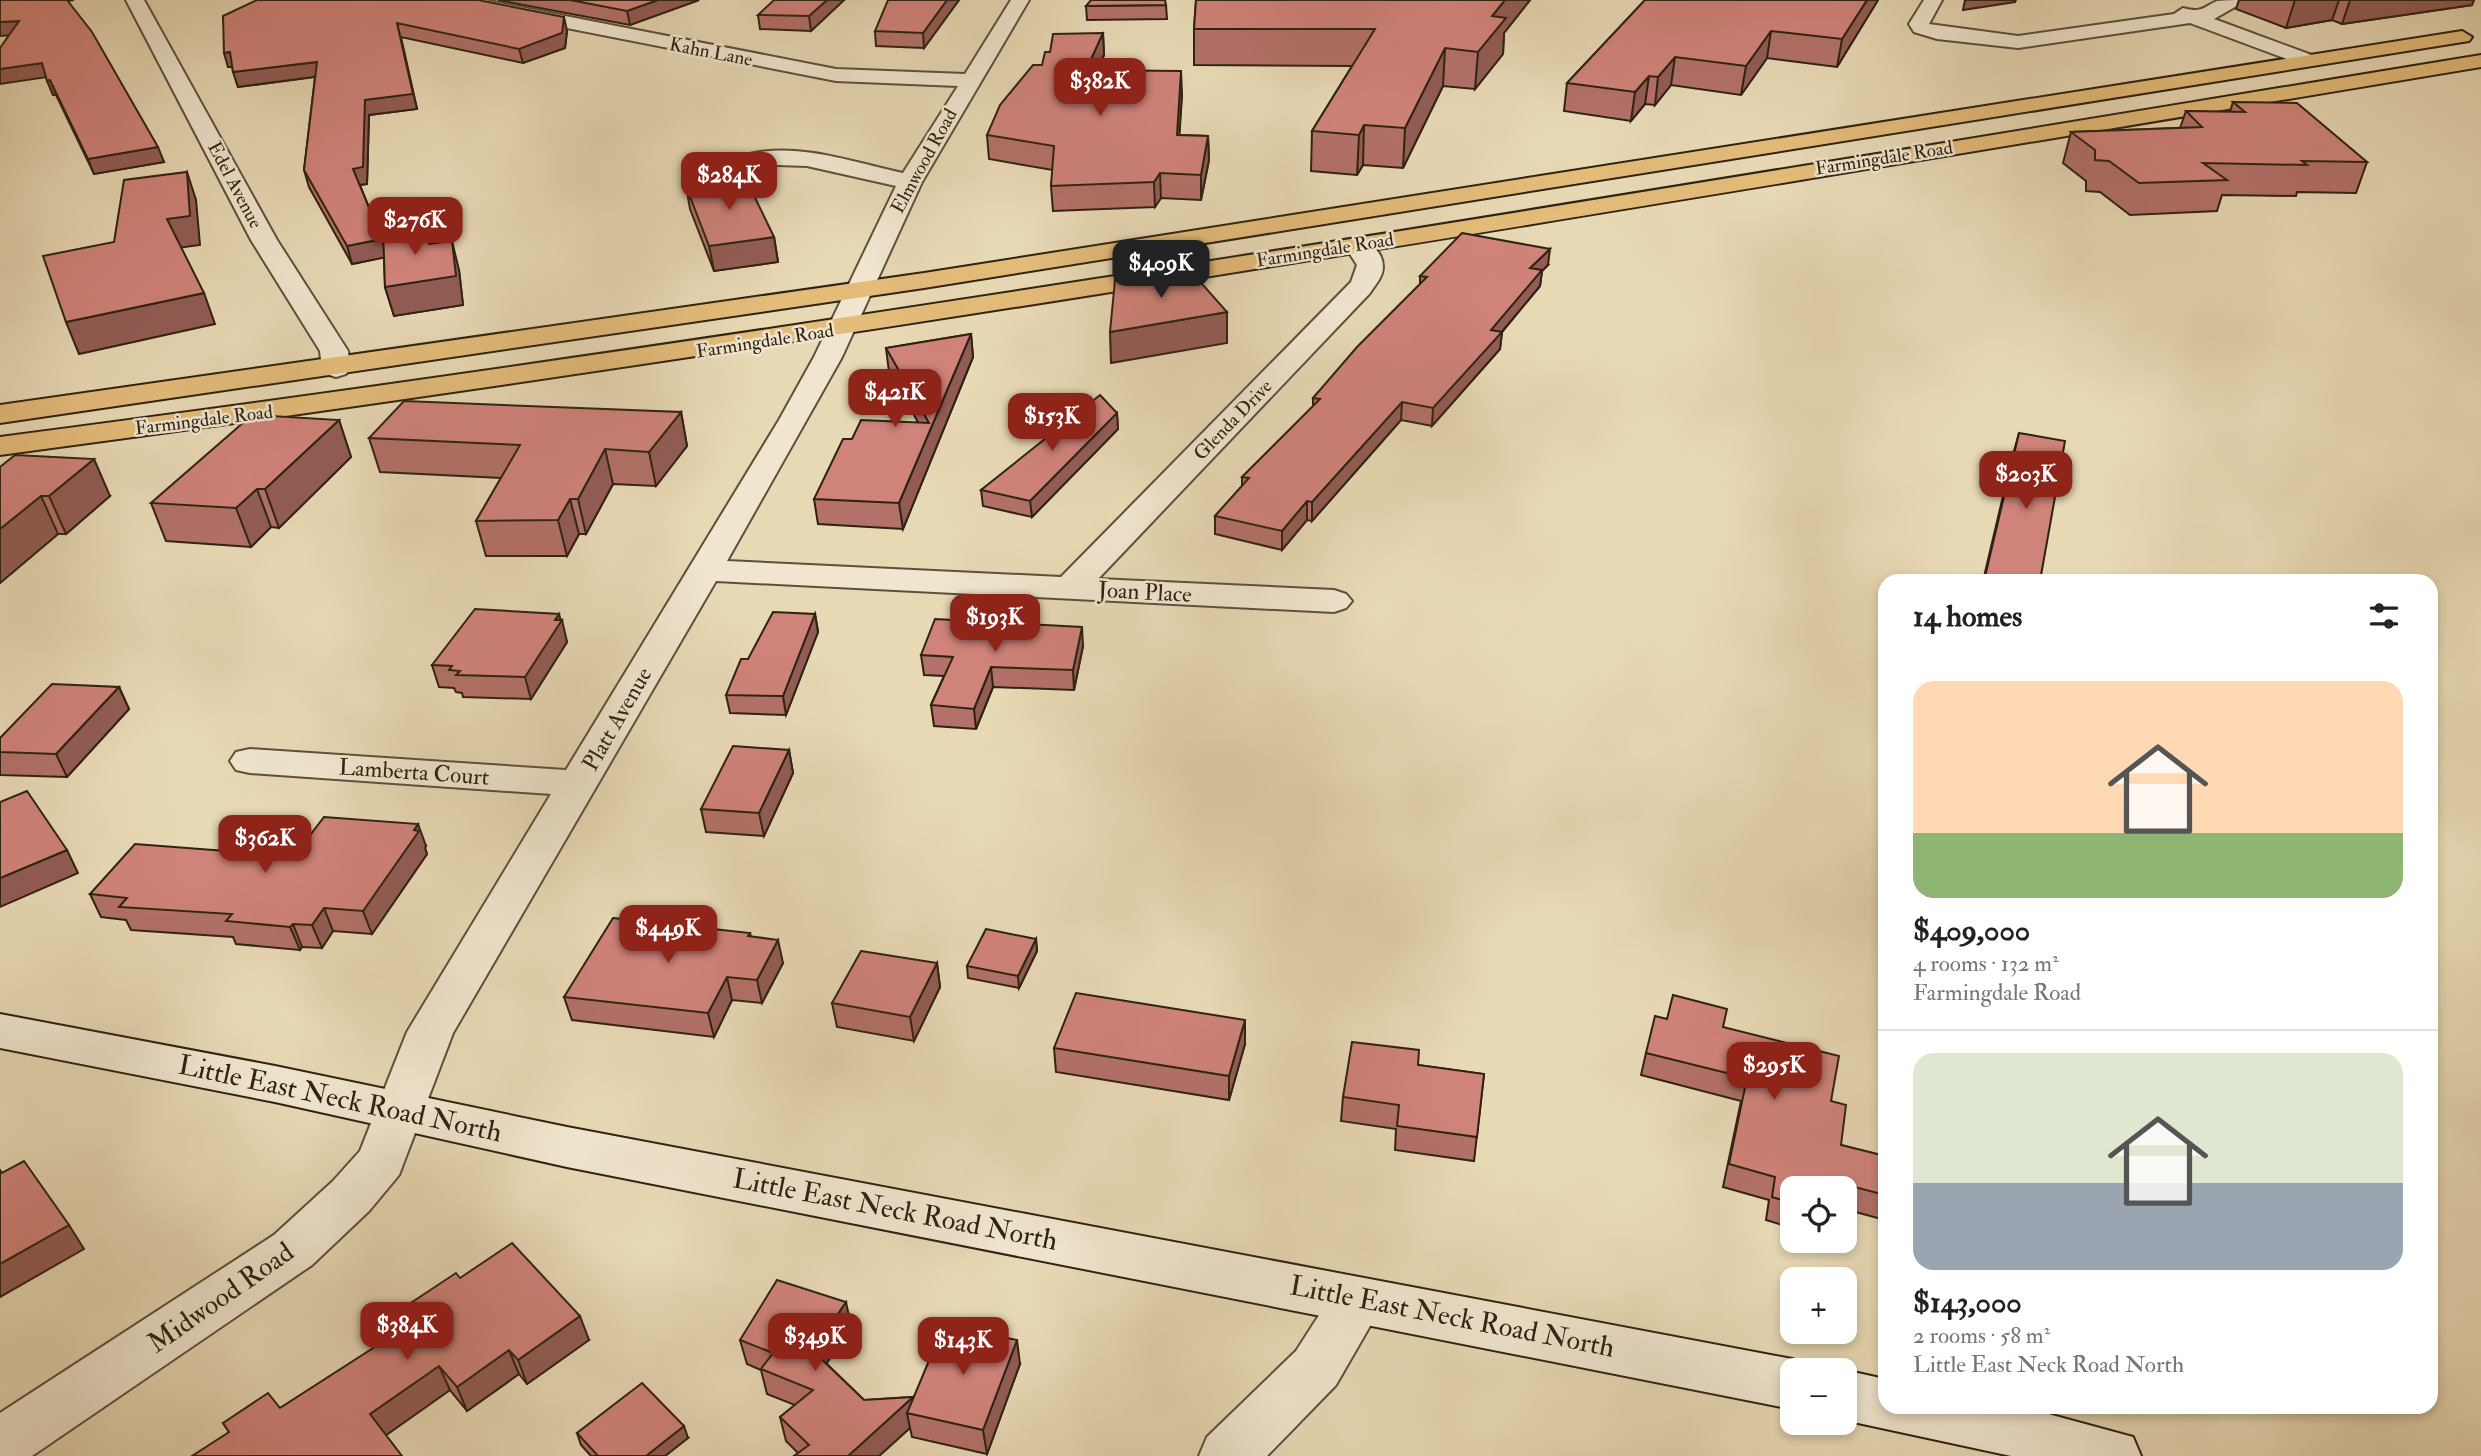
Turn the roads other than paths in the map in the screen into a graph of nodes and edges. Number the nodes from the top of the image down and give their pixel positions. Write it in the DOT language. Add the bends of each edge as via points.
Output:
graph roads {
  1 [pos="135,0"];
  2 [pos="455,0"];
  3 [pos="533,0"];
  4 [pos="1020,0"];
  5 [pos="1933,0"];
  6 [pos="2238,0"];
  7 [pos="2164,2"];
  8 [pos="505,10"];
  9 [pos="2202,15"];
  10 [pos="2481,34"];
  11 [pos="2336,57"];
  12 [pos="2309,61"];
  13 [pos="2481,61"];
  14 [pos="970,80"];
  15 [pos="2071,99"];
  16 [pos="1965,116"];
  17 [pos="2013,137"];
  18 [pos="1902,155"];
  19 [pos="758,159"];
  20 [pos="910,182"];
  21 [pos="1357,245"];
  22 [pos="850,309"];
  23 [pos="336,368"];
  24 [pos="0,414"];
  25 [pos="0,446"];
  26 [pos="704,570"];
  27 [pos="1070,588"];
  28 [pos="1334,601"];
  29 [pos="250,761"];
  30 [pos="579,783"];
  31 [pos="0,1031"];
  32 [pos="401,1111"];
  33 [pos="1358,1300"];
  34 [pos="1780,1382"];
  35 [pos="1857,1398"];
  36 [pos="1878,1402"];
  37 [pos="1933,1414"];
  38 [pos="0,1445"];
  39 [pos="1228,1456"];
  40 [pos="2112,1456"];
  1 -- 23 [label="street, Edel Avenue" via="264,240 334,351"];
  2 -- 8 [label="street, Kahn Lane"];
  3 -- 8 [label="street"];
  4 -- 14 [label="street, Elmwood Road"];
  5 -- 9 [label="street" via="1921,28 2018,42"];
  6 -- 9 [label="street"];
  7 -- 9 [label="street"];
  8 -- 14 [label="street, Kahn Lane" via="836,75"];
  9 -- 11 [label="street"];
  9 -- 12 [label="street"];
  10 -- 11 [label="main road, Farmingdale Road"];
  11 -- 12 [label="main road, Farmingdale Road"];
  12 -- 15 [label="main road, Farmingdale Road"];
  13 -- 17 [label="main road, Farmingdale Road"];
  14 -- 20 [label="street, Elmwood Road"];
  15 -- 16 [label="main road, Farmingdale Road"];
  15 -- 17 [label="main road" via="2004,121"];
  16 -- 18 [label="main road" via="1975,127 1968,134"];
  16 -- 22 [label="main road, Farmingdale Road" via="1311,218 1110,267"];
  17 -- 18 [label="main road, Farmingdale Road"];
  18 -- 21 [label="main road, Farmingdale Road"];
  19 -- 20 [label="street" via="807,159"];
  20 -- 22 [label="street, Elmwood Road"];
  21 -- 22 [label="main road, Farmingdale Road"];
  21 -- 27 [label="street, Glenda Drive" via="1371,265 1361,287"];
  22 -- 23 [label="main road, Farmingdale Road"];
  22 -- 25 [label="main road, Farmingdale Road" via="329,404"];
  22 -- 26 [label="street, Platt Avenue" via="794,420"];
  23 -- 24 [label="main road, Farmingdale Road"];
  26 -- 27 [label="street, Joan Place"];
  26 -- 30 [label="street, Platt Avenue"];
  27 -- 28 [label="street, Joan Place"];
  29 -- 30 [label="street, Lamberta Court"];
  30 -- 32 [label="street, Platt Avenue" via="430,1032"];
  31 -- 32 [label="street, Little East Neck Road North"];
  32 -- 33 [label="street, Little East Neck Road North"];
  32 -- 38 [label="street, Midwood Road" via="381,1161 293,1250"];
  33 -- 34 [label="street, Little East Neck Road North"];
  33 -- 39 [label="street" via="1316,1368"];
  35 -- 36 [label="street"];
  37 -- 40 [label="street"];
}
